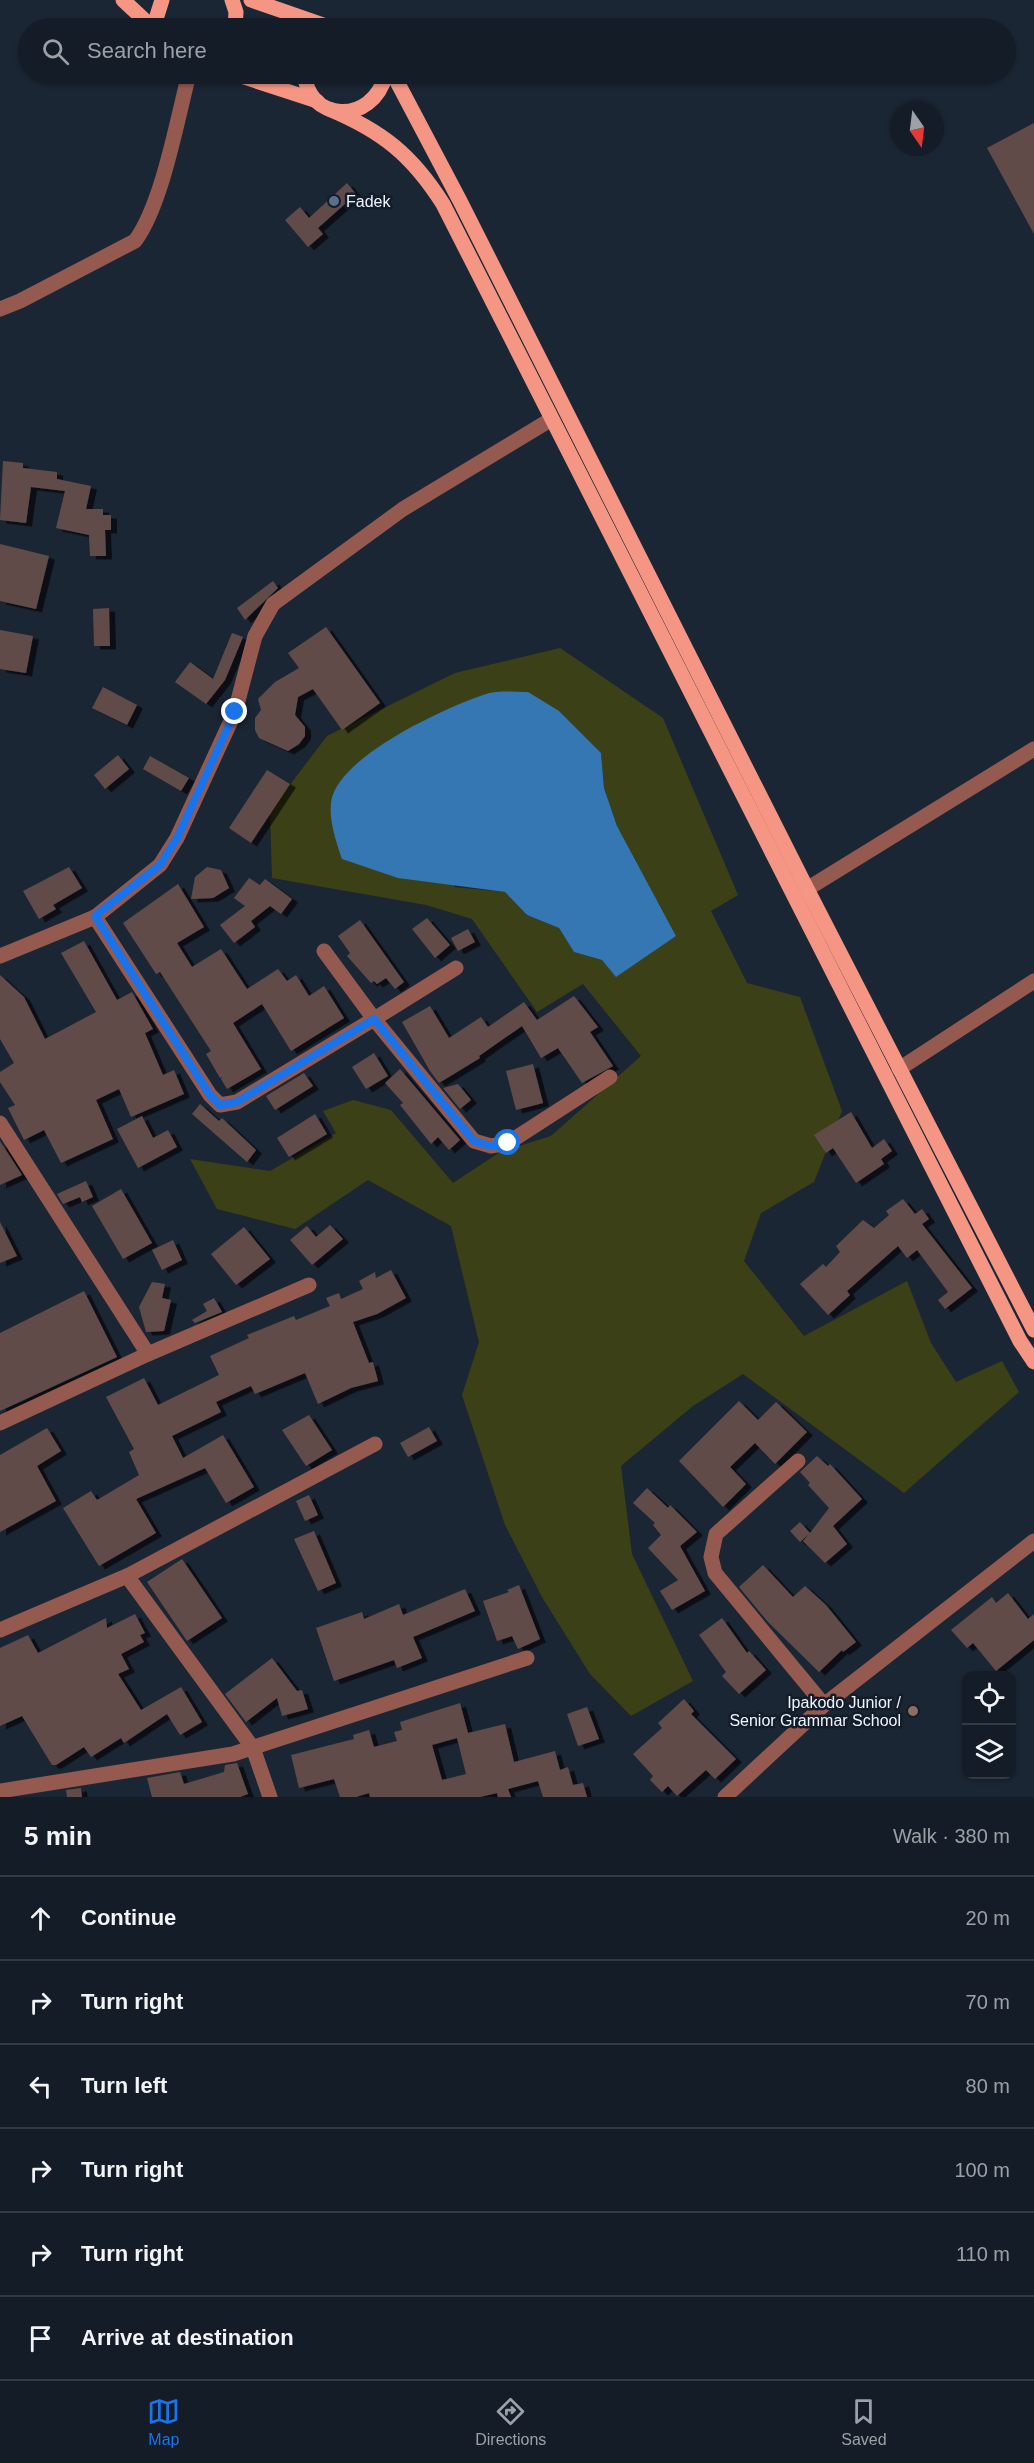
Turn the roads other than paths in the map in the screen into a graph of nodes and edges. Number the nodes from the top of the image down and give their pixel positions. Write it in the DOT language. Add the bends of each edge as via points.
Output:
graph roads {
  1 [pos="123,0"];
  2 [pos="162,0"];
  3 [pos="232,0"];
  4 [pos="251,0"];
  5 [pos="144,18"];
  6 [pos="156,18"];
  7 [pos="236,18"];
  8 [pos="303,18"];
  9 [pos="186,84"];
  10 [pos="263,84"];
  11 [pos="308,84"];
  12 [pos="383,84"];
  13 [pos="398,84"];
  14 [pos="323,105"];
  15 [pos="0,309"];
  16 [pos="550,420"];
  17 [pos="1034,749"];
  18 [pos="807,890"];
  19 [pos="95,916"];
  20 [pos="324,951"];
  21 [pos="0,956"];
  22 [pos="456,968"];
  23 [pos="1034,981"];
  24 [pos="374,1019"];
  25 [pos="899,1069"];
  26 [pos="610,1077"];
  27 [pos="0,1123"];
  28 [pos="309,1285"];
  29 [pos="1034,1330"];
  30 [pos="148,1354"];
  31 [pos="1034,1362"];
  32 [pos="0,1423"];
  33 [pos="375,1444"];
  34 [pos="798,1461"];
  35 [pos="1034,1540"];
  36 [pos="128,1576"];
  37 [pos="0,1630"];
  38 [pos="527,1658"];
  39 [pos="824,1706"];
  40 [pos="254,1748"];
  41 [pos="0,1791"];
  42 [pos="270,1797"];
  43 [pos="725,1797"];
  1 -- 5 [label="main road"];
  2 -- 6 [label="main road"];
  3 -- 7 [label="main road"];
  4 -- 8 [label="main road"];
  9 -- 15 [label="street" via="153,208 147,226 135,241"];
  10 -- 14 [label="main road"];
  11 -- 14 [label="main road"];
  12 -- 14 [label="main road" via="373,101 360,110 344,112"];
  13 -- 18 [label="main road"];
  14 -- 16 [label="main road" via="386,137 424,174"];
  16 -- 19 [label="street" via="403,509 273,604 255,636 235,712 177,838 160,865"];
  16 -- 31 [label="main road"];
  17 -- 18 [label="street"];
  18 -- 25 [label="main road"];
  19 -- 21 [label="street"];
  19 -- 24 [label="street" via="220,1105 237,1102"];
  20 -- 24 [label="street"];
  22 -- 24 [label="street"];
  23 -- 25 [label="street"];
  24 -- 26 [label="street" via="474,1141 491,1146 508,1143"];
  25 -- 29 [label="main road"];
  27 -- 30 [label="street"];
  28 -- 30 [label="street"];
  30 -- 32 [label="street"];
  33 -- 36 [label="street"];
  34 -- 39 [label="street" via="716,1534 711,1557 715,1573"];
  35 -- 39 [label="street"];
  36 -- 37 [label="street"];
  36 -- 40 [label="street"];
  38 -- 40 [label="street"];
  39 -- 43 [label="street"];
  40 -- 41 [label="street"];
  40 -- 42 [label="street"];
}
